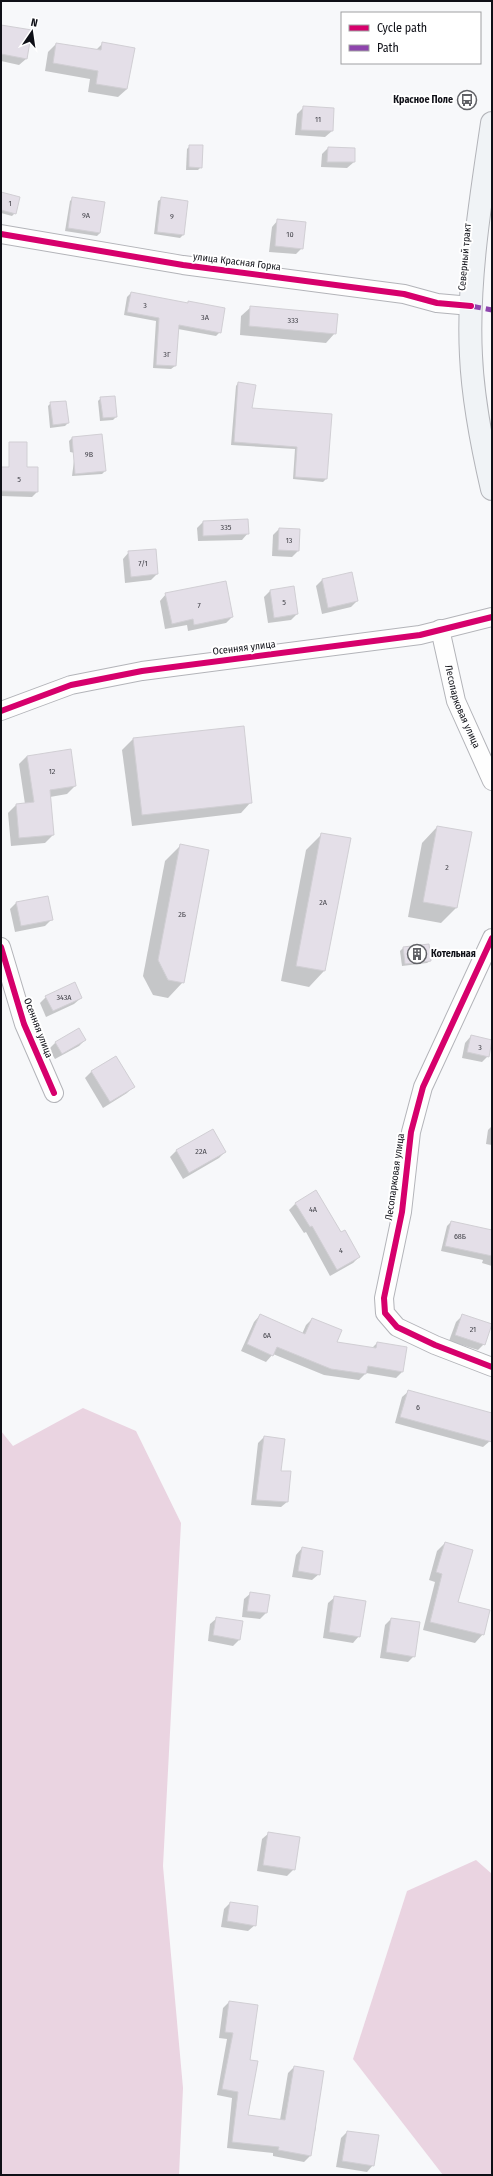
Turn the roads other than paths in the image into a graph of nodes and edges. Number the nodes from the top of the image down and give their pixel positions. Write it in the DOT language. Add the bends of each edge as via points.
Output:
graph roads {
  1 [pos="492,123"];
  2 [pos="1,234"];
  3 [pos="471,306"];
  4 [pos="492,488"];
  5 [pos="492,617"];
  6 [pos="440,629"];
  7 [pos="1,711"];
  8 [pos="492,781"];
  9 [pos="492,938"];
  10 [pos="1,947"];
  11 [pos="54,1093"];
  12 [pos="492,1367"];
  1 -- 3 [label="main road, Северный тракт" via="479,211"];
  2 -- 3 [label="street, улица Красная Горка" via="183,265 404,294 437,303"];
  3 -- 4 [label="main road, Северный тракт" via="471,356"];
  5 -- 6 [label="street, Осенняя улица"];
  6 -- 7 [label="street, Осенняя улица" via="420,635 142,671 71,685"];
  6 -- 8 [label="street, Лесопарковая улица" via="456,701"];
  9 -- 12 [label="street, Лесопарковая улица" via="423,1087 411,1132 402,1212 384,1298 385,1313 397,1327"];
  10 -- 11 [label="street, Осенняя улица" via="24,1024"];
}
